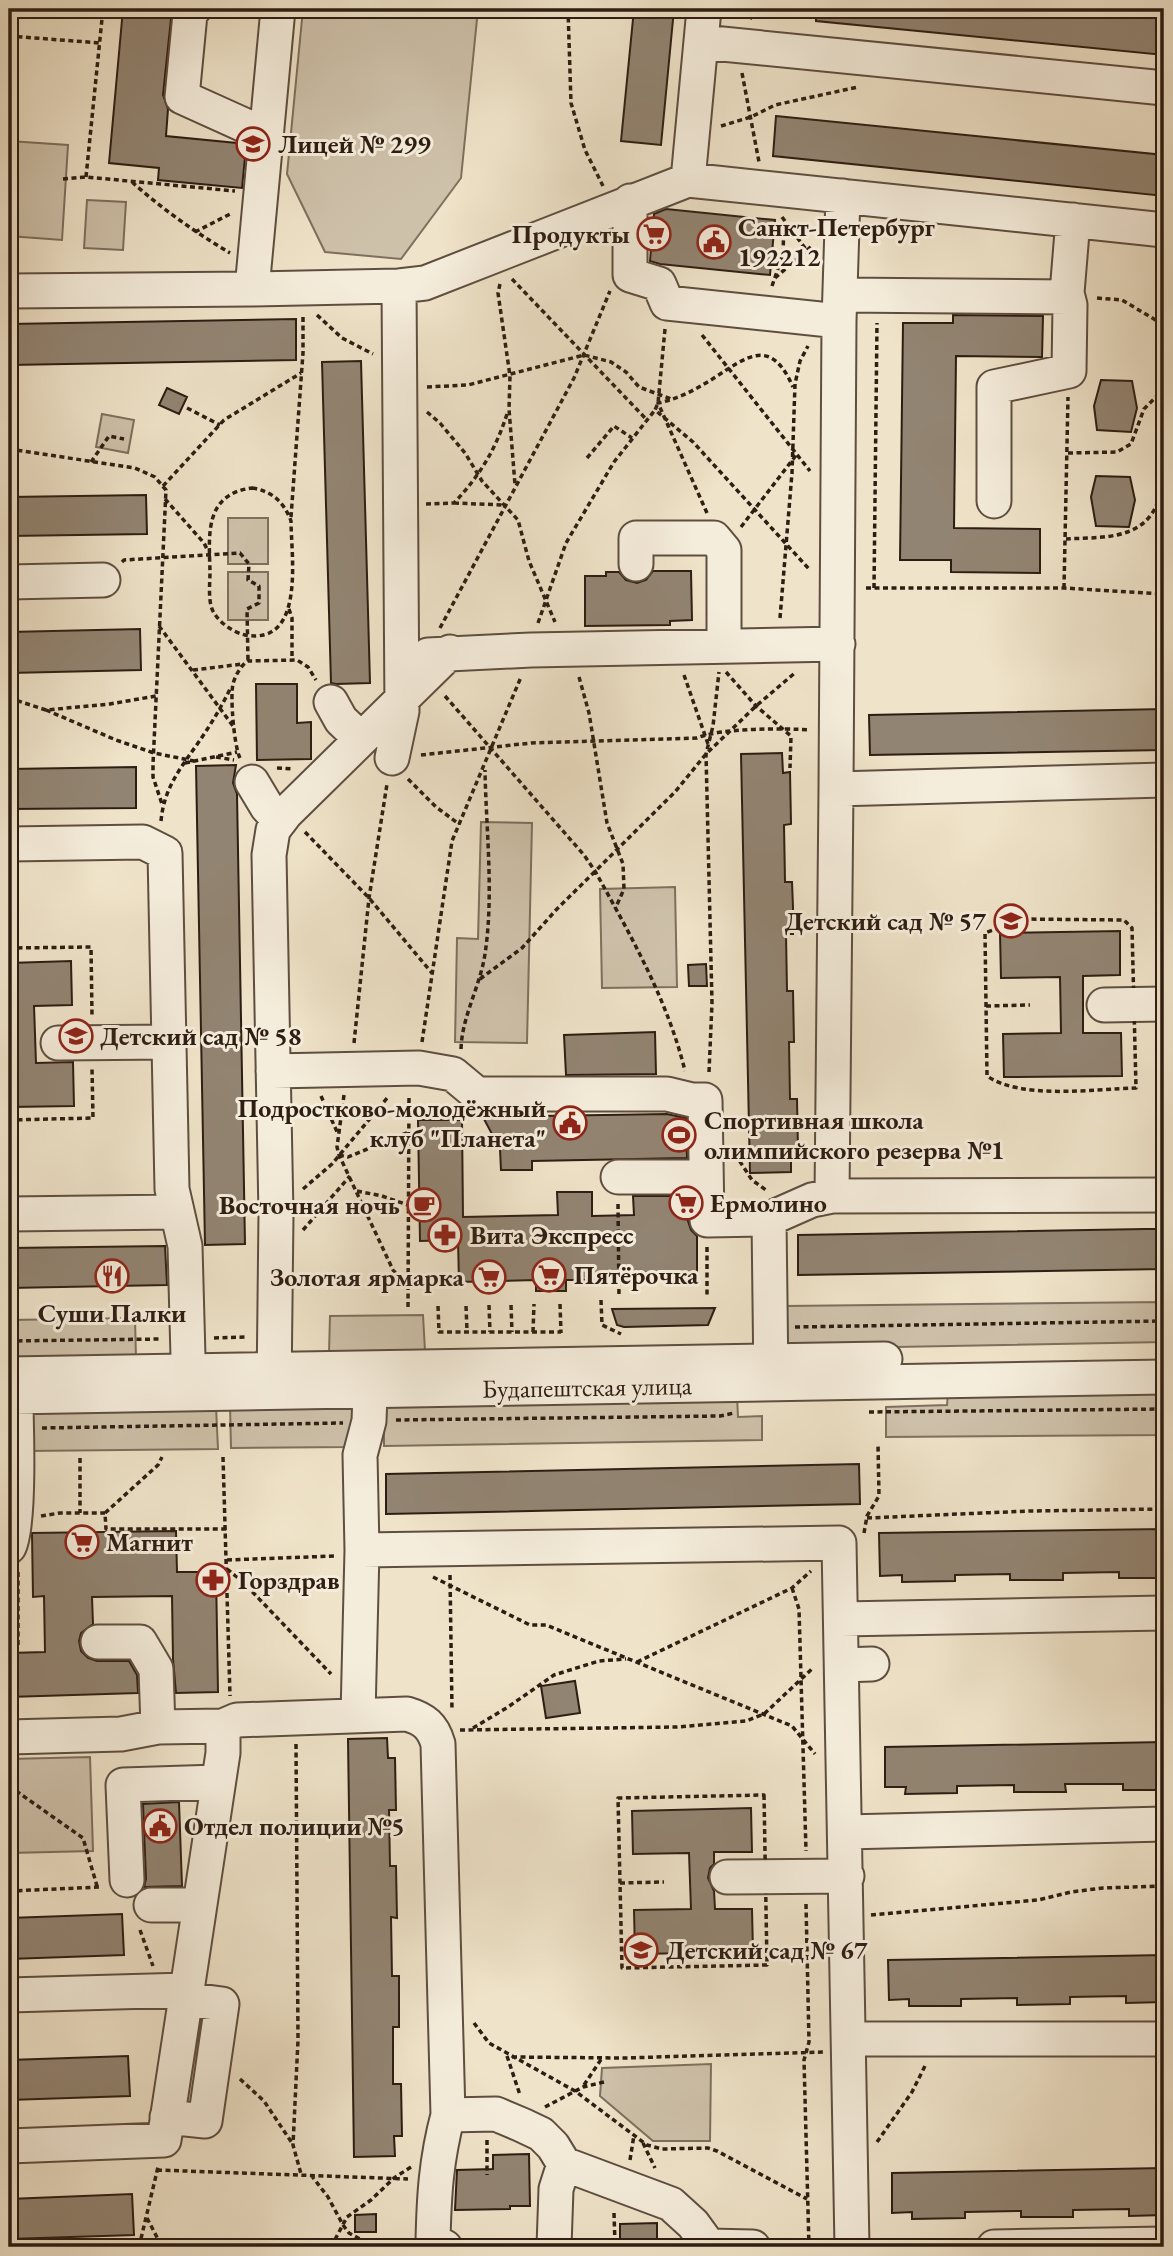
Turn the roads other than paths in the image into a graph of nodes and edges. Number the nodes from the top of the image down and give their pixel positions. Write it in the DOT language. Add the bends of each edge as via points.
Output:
graph roads {
  1 [pos="194,9"];
  2 [pos="278,9"];
  3 [pos="704,9"];
  4 [pos="702,42"];
  5 [pos="1164,88"];
  6 [pos="266,135"];
  7 [pos="688,180"];
  8 [pos="621,205"];
  9 [pos="842,209"];
  10 [pos="1073,220"];
  11 [pos="1164,229"];
  12 [pos="253,277"];
  13 [pos="9,291"];
  14 [pos="1068,295"];
  15 [pos="405,307"];
  16 [pos="836,312"];
  17 [pos="994,501"];
  18 [pos="636,564"];
  19 [pos="103,580"];
  20 [pos="9,582"];
  21 [pos="831,643"];
  22 [pos="724,646"];
  23 [pos="428,658"];
  24 [pos="401,698"];
  25 [pos="331,702"];
  26 [pos="361,739"];
  27 [pos="391,758"];
  28 [pos="1164,780"];
  29 [pos="252,782"];
  30 [pos="836,789"];
  31 [pos="289,823"];
  32 [pos="9,844"];
  33 [pos="169,1042"];
  34 [pos="58,1043"];
  35 [pos="273,1071"];
  36 [pos="618,1177"];
  37 [pos="706,1177"];
  38 [pos="1164,1195"];
  39 [pos="822,1198"];
  40 [pos="157,1208"];
  41 [pos="9,1214"];
  42 [pos="769,1219"];
  43 [pos="1164,1354"];
  44 [pos="771,1372"];
  45 [pos="1164,1377"];
  46 [pos="274,1381"];
  47 [pos="189,1382"];
  48 [pos="12,1385"];
  49 [pos="375,1393"];
  50 [pos="14,1545"];
  51 [pos="361,1553"];
  52 [pos="1164,1613"];
  53 [pos="98,1642"];
  54 [pos="849,1648"];
  55 [pos="358,1708"];
  56 [pos="230,1723"];
  57 [pos="158,1727"];
  58 [pos="9,1737"];
  59 [pos="218,1782"];
  60 [pos="1164,1824"];
  61 [pos="846,1832"];
  62 [pos="847,1876"];
  63 [pos="727,1877"];
  64 [pos="109,1885"];
  65 [pos="199,1905"];
  66 [pos="143,1913"];
  67 [pos="178,1994"];
  68 [pos="9,1995"];
  69 [pos="1164,2039"];
  70 [pos="849,2045"];
  71 [pos="448,2115"];
  72 [pos="9,2146"];
  73 [pos="565,2164"];
  74 [pos="1164,2245"];
  75 [pos="708,2246"];
  76 [pos="445,2247"];
  77 [pos="554,2247"];
  78 [pos="753,2247"];
  79 [pos="852,2247"];
  80 [pos="994,2247"];
  1 -- 6 [label="street" via="182,97"];
  2 -- 6 [label="street"];
  3 -- 4 [label="street"];
  4 -- 5 [label="street"];
  4 -- 7 [label="street"];
  6 -- 12 [label="street"];
  7 -- 8 [label="street"];
  7 -- 9 [label="street"];
  8 -- 15 [label="street" via="500,261 425,283"];
  8 -- 16 [label="street" via="630,275 659,284 667,303"];
  9 -- 10 [label="street"];
  9 -- 16 [label="street"];
  10 -- 11 [label="street"];
  10 -- 14 [label="street"];
  12 -- 13 [label="street"];
  12 -- 15 [label="street" via="303,295"];
  14 -- 16 [label="street" via="877,296"];
  14 -- 17 [label="street" via="1069,371 994,387"];
  15 -- 23 [label="street" via="400,377 401,504"];
  16 -- 21 [label="street" via="838,588"];
  18 -- 22 [label="street" via="636,538 719,544"];
  19 -- 20 [label="street"];
  21 -- 22 [label="street"];
  21 -- 30 [label="street"];
  22 -- 23 [label="street" via="531,650"];
  23 -- 24 [label="street"];
  24 -- 26 [label="street"];
  24 -- 27 [label="street"];
  25 -- 26 [label="street" via="341,720"];
  26 -- 31 [label="street"];
  28 -- 30 [label="street"];
  29 -- 31 [label="street" via="267,807"];
  30 -- 39 [label="street" via="845,822"];
  31 -- 35 [label="street" via="273,830 269,855"];
  32 -- 33 [label="street" via="143,842 165,853"];
  33 -- 34 [label="street"];
  33 -- 40 [label="street" via="172,1189"];
  35 -- 37 [label="street" via="352,1062 453,1074 477,1094 667,1094 699,1100"];
  35 -- 46 [label="street"];
  36 -- 37 [label="street"];
  37 -- 42 [label="street" via="706,1220"];
  38 -- 39 [label="street"];
  39 -- 42 [label="street"];
  40 -- 41 [label="street"];
  40 -- 47 [label="street" via="185,1246"];
  42 -- 44 [label="street"];
  43 -- 44 [label="street, Будапештская улица"];
  44 -- 45 [label="street, Будапештская улица"];
  44 -- 49 [label="street, Будапештская улица"];
  46 -- 47 [label="street, Будапештская улица"];
  46 -- 49 [label="street, Будапештская улица"];
  47 -- 48 [label="street, Будапештская улица"];
  48 -- 50 [label="street"];
  49 -- 51 [label="street" via="360,1455"];
  51 -- 54 [label="street" via="839,1544"];
  51 -- 55 [label="street"];
  52 -- 54 [label="street"];
  53 -- 57 [label="street" via="141,1642 156,1670"];
  54 -- 61 [label="street"];
  55 -- 56 [label="street"];
  55 -- 71 [label="street" via="418,1717 435,1731 438,1744"];
  56 -- 57 [label="street"];
  56 -- 59 [label="street"];
  57 -- 58 [label="street" via="121,1734"];
  59 -- 64 [label="street" via="123,1785"];
  59 -- 65 [label="street"];
  60 -- 61 [label="street"];
  61 -- 62 [label="street"];
  62 -- 63 [label="street"];
  62 -- 70 [label="street"];
  65 -- 66 [label="street"];
  65 -- 67 [label="street"];
  67 -- 68 [label="street"];
  67 -- 72 [label="street" via="163,2142"];
  69 -- 70 [label="street"];
  70 -- 79 [label="street"];
  71 -- 73 [label="street" via="496,2113 525,2122 553,2146"];
  71 -- 76 [label="street" via="437,2165 433,2241"];
  73 -- 75 [label="street" via="671,2204"];
  73 -- 77 [label="street" via="556,2189"];
  74 -- 80 [label="street"];
  75 -- 78 [label="street"];
}
